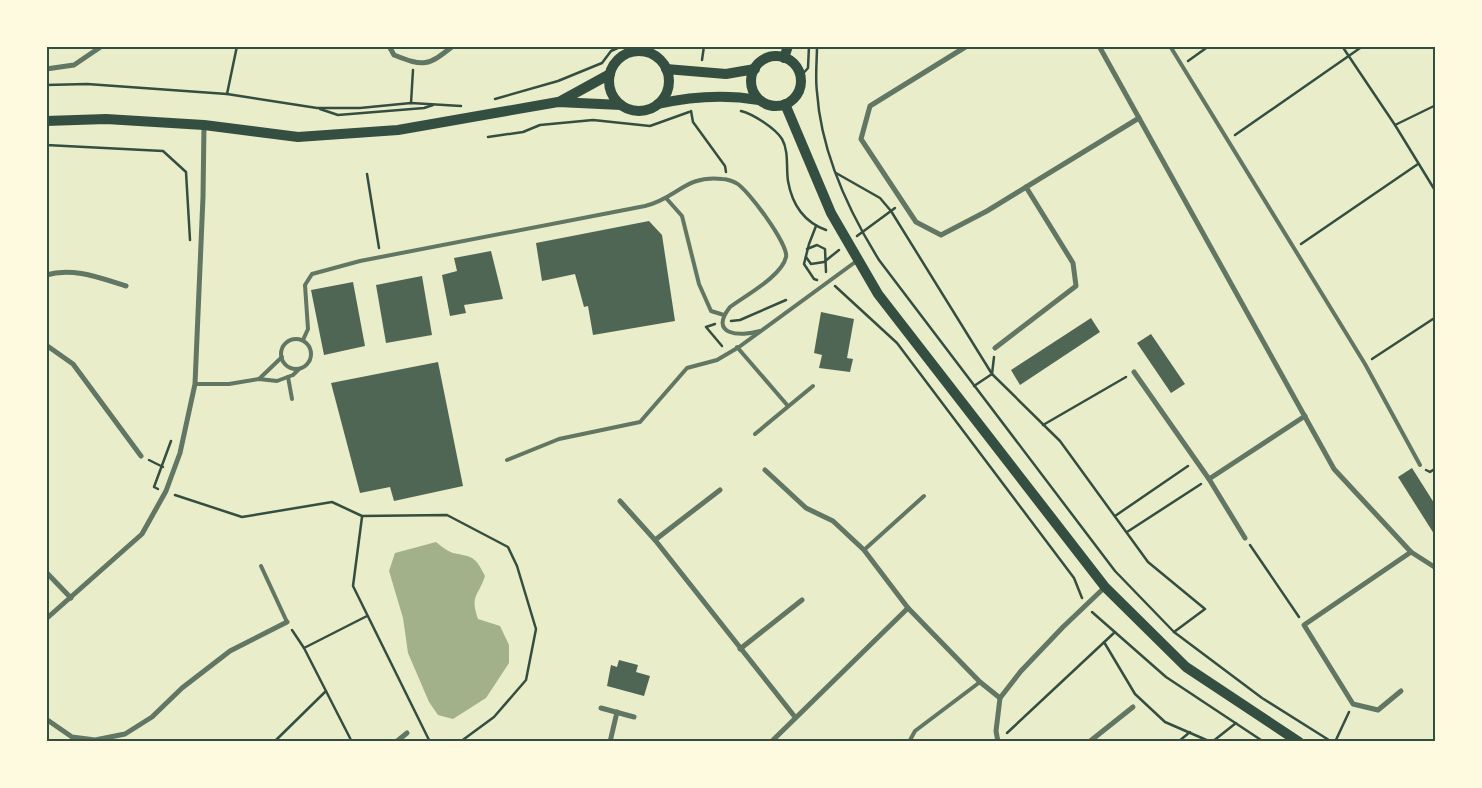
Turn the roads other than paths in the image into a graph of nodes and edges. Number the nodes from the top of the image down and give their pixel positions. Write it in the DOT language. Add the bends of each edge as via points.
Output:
graph roads {
  1 [pos="102,46"];
  2 [pos="389,46"];
  3 [pos="453,46"];
  4 [pos="788,46"];
  5 [pos="967,46"];
  6 [pos="1099,46"];
  7 [pos="1170,46"];
  8 [pos="633,49"];
  9 [pos="784,58"];
  10 [pos="46,69"];
  11 [pos="666,69"];
  12 [pos="755,69"];
  13 [pos="610,74"];
  14 [pos="760,100"];
  15 [pos="558,102"];
  16 [pos="620,104"];
  17 [pos="658,104"];
  18 [pos="785,104"];
  19 [pos="1139,118"];
  20 [pos="46,121"];
  21 [pos="204,125"];
  22 [pos="1026,187"];
  23 [pos="666,198"];
  24 [pos="858,260"];
  25 [pos="46,275"];
  26 [pos="126,286"];
  27 [pos="724,315"];
  28 [pos="760,331"];
  29 [pos="303,340"];
  30 [pos="46,345"];
  31 [pos="738,347"];
  32 [pos="995,348"];
  33 [pos="282,357"];
  34 [pos="298,368"];
  35 [pos="1134,372"];
  36 [pos="288,377"];
  37 [pos="259,379"];
  38 [pos="195,384"];
  39 [pos="813,386"];
  40 [pos="292,399"];
  41 [pos="788,406"];
  42 [pos="1305,416"];
  43 [pos="754,434"];
  44 [pos="141,456"];
  45 [pos="506,460"];
  46 [pos="1420,466"];
  47 [pos="765,470"];
  48 [pos="1209,479"];
  49 [pos="720,490"];
  50 [pos="924,496"];
  51 [pos="620,501"];
  52 [pos="1245,538"];
  53 [pos="655,540"];
  54 [pos="864,550"];
  55 [pos="1411,552"];
  56 [pos="261,566"];
  57 [pos="1436,568"];
  58 [pos="46,572"];
  59 [pos="1105,587"];
  60 [pos="71,598"];
  61 [pos="802,600"];
  62 [pos="908,608"];
  63 [pos="46,619"];
  64 [pos="287,622"];
  65 [pos="740,649"];
  66 [pos="980,682"];
  67 [pos="1401,691"];
  68 [pos="1000,698"];
  69 [pos="1133,707"];
  70 [pos="601,708"];
  71 [pos="617,712"];
  72 [pos="634,717"];
  73 [pos="794,717"];
  74 [pos="46,719"];
  75 [pos="408,733"];
  76 [pos="71,740"];
  77 [pos="396,742"];
  78 [pos="610,742"];
  79 [pos="771,742"];
  80 [pos="909,742"];
  81 [pos="998,742"];
  82 [pos="1088,742"];
  83 [pos="1299,742"];
  1 -- 10 [label="street" via="74,65"];
  2 -- 3 [label="street" via="394,55 414,63 433,62"];
  4 -- 9 [label="main road"];
  5 -- 22 [label="street" via="870,106 861,139 916,222 941,235"];
  6 -- 19 [label="street"];
  7 -- 46 [label="lane" via="1365,364"];
  8 -- 11 [label="main road" via="649,53"];
  8 -- 13 [label="main road" via="618,59"];
  9 -- 12 [label="main road" via="768,58"];
  9 -- 18 [label="main road" via="792,62 800,76 798,93"];
  11 -- 12 [label="main road" via="726,74"];
  11 -- 17 [label="main road" via="668,88"];
  12 -- 14 [label="main road" via="751,85"];
  13 -- 15 [label="main road"];
  13 -- 16 [label="main road" via="610,91"];
  14 -- 17 [label="main road" via="717,95 686,97"];
  14 -- 18 [label="main road" via="772,106"];
  15 -- 16 [label="main road"];
  15 -- 21 [label="main road" via="398,130 298,137"];
  16 -- 17 [label="main road" via="640,111"];
  18 -- 24 [label="main road" via="831,213"];
  19 -- 22 [label="street"];
  19 -- 42 [label="street"];
  20 -- 21 [label="main road" via="106,118"];
  21 -- 38 [label="street"];
  22 -- 32 [label="street" via="1073,263 1076,286"];
  23 -- 27 [label="lane" via="682,216 699,284 711,310"];
  23 -- 27 [label="lane" via="693,180 728,180 737,183 779,234 787,256 780,270"];
  23 -- 29 [label="lane" via="645,206 360,261 312,274 305,285 308,329"];
  24 -- 28 [label="lane"];
  24 -- 59 [label="main road" via="878,294"];
  25 -- 26 [label="street" via="60,271"];
  27 -- 28 [label="lane" via="727,330 734,335"];
  28 -- 31 [label="lane"];
  29 -- 33 [label="lane" via="294,339 285,344"];
  29 -- 34 [label="lane" via="311,355 308,364"];
  30 -- 44 [label="street" via="73,364"];
  31 -- 41 [label="lane"];
  31 -- 45 [label="lane" via="716,360 687,368 640,422 559,439"];
  33 -- 34 [label="lane" via="288,366"];
  33 -- 37 [label="lane"];
  34 -- 36 [label="lane" via="294,375"];
  35 -- 48 [label="street"];
  36 -- 37 [label="lane"];
  36 -- 40 [label="lane"];
  37 -- 38 [label="lane" via="229,384"];
  38 -- 60 [label="street" via="180,453 166,491 142,534"];
  39 -- 41 [label="lane"];
  41 -- 43 [label="lane"];
  42 -- 48 [label="street"];
  42 -- 55 [label="street" via="1334,469"];
  47 -- 54 [label="street" via="806,508 833,521"];
  48 -- 52 [label="street"];
  49 -- 53 [label="street"];
  50 -- 54 [label="lane"];
  51 -- 53 [label="street"];
  53 -- 65 [label="street"];
  54 -- 62 [label="street"];
  55 -- 57 [label="street"];
  55 -- 67 [label="street" via="1304,624 1353,704 1378,710"];
  56 -- 64 [label="lane"];
  58 -- 60 [label="street"];
  59 -- 68 [label="street" via="1026,666"];
  59 -- 83 [label="main road" via="1186,667"];
  60 -- 63 [label="street"];
  61 -- 65 [label="street"];
  62 -- 66 [label="street"];
  62 -- 73 [label="street"];
  64 -- 76 [label="street" via="230,651 182,688 152,717 125,734 95,740"];
  65 -- 73 [label="street"];
  66 -- 68 [label="street"];
  66 -- 80 [label="lane" via="915,731"];
  68 -- 81 [label="street" via="996,730"];
  69 -- 82 [label="street"];
  70 -- 71 [label="street"];
  71 -- 72 [label="street"];
  71 -- 78 [label="street"];
  73 -- 79 [label="street"];
  74 -- 76 [label="street"];
  75 -- 77 [label="street"];
}
